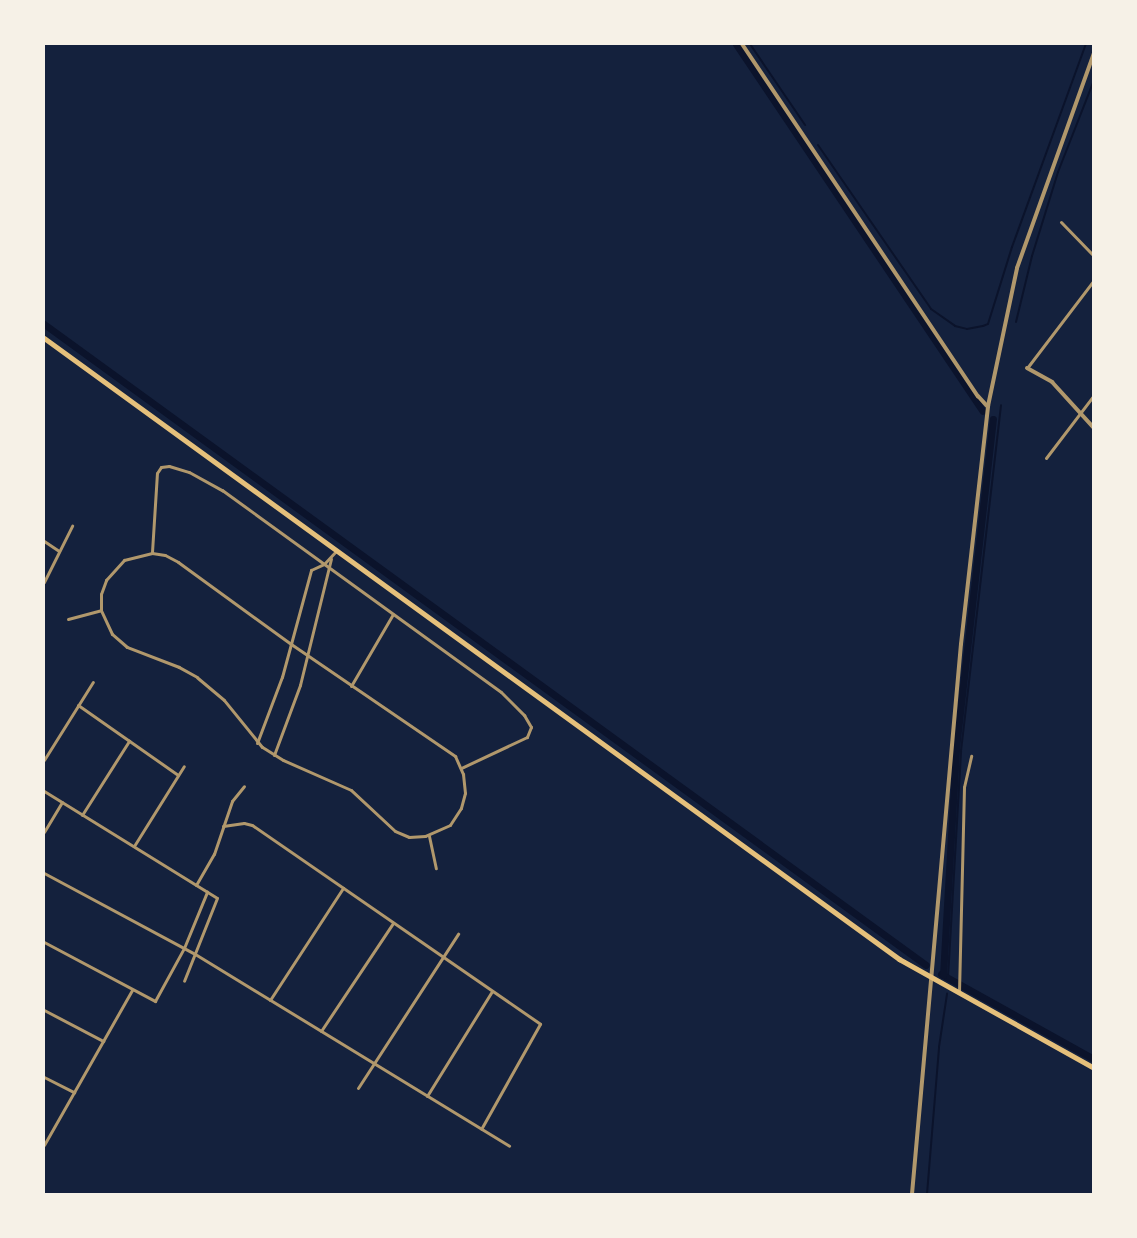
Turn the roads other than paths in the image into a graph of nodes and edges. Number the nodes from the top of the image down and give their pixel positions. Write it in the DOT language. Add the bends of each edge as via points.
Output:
graph roads {
  1 [pos="742,44"];
  2 [pos="1094,53"];
  3 [pos="1060,222"];
  4 [pos="1094,256"];
  5 [pos="1094,280"];
  6 [pos="44,338"];
  7 [pos="1027,368"];
  8 [pos="1094,395"];
  9 [pos="988,406"];
  10 [pos="1080,413"];
  11 [pos="1094,428"];
  12 [pos="1046,458"];
  13 [pos="72,526"];
  14 [pos="44,541"];
  15 [pos="336,550"];
  16 [pos="59,551"];
  17 [pos="152,552"];
  18 [pos="332,557"];
  19 [pos="324,564"];
  20 [pos="328,567"];
  21 [pos="44,582"];
  22 [pos="101,610"];
  23 [pos="393,614"];
  24 [pos="68,619"];
  25 [pos="291,645"];
  26 [pos="306,654"];
  27 [pos="93,682"];
  28 [pos="351,686"];
  29 [pos="78,705"];
  30 [pos="129,741"];
  31 [pos="257,743"];
  32 [pos="274,755"];
  33 [pos="971,756"];
  34 [pos="44,760"];
  35 [pos="184,766"];
  36 [pos="461,768"];
  37 [pos="178,775"];
  38 [pos="244,786"];
  39 [pos="44,790"];
  40 [pos="62,802"];
  41 [pos="82,815"];
  42 [pos="223,826"];
  43 [pos="44,832"];
  44 [pos="429,836"];
  45 [pos="134,847"];
  46 [pos="436,868"];
  47 [pos="44,873"];
  48 [pos="196,885"];
  49 [pos="343,888"];
  50 [pos="207,892"];
  51 [pos="393,922"];
  52 [pos="458,934"];
  53 [pos="44,942"];
  54 [pos="184,948"];
  55 [pos="195,954"];
  56 [pos="443,957"];
  57 [pos="933,980"];
  58 [pos="184,981"];
  59 [pos="132,990"];
  60 [pos="492,991"];
  61 [pos="959,994"];
  62 [pos="270,1000"];
  63 [pos="44,1010"];
  64 [pos="321,1031"];
  65 [pos="103,1041"];
  66 [pos="374,1063"];
  67 [pos="1094,1068"];
  68 [pos="44,1077"];
  69 [pos="358,1088"];
  70 [pos="74,1092"];
  71 [pos="427,1096"];
  72 [pos="481,1129"];
  73 [pos="44,1145"];
  74 [pos="509,1146"];
  75 [pos="912,1194"];
  1 -- 9 [label="street"];
  2 -- 9 [label="street" via="1017,268"];
  3 -- 4 [label="street"];
  5 -- 7 [label="street"];
  6 -- 15 [label="main road"];
  7 -- 10 [label="street" via="1052,382"];
  8 -- 10 [label="street"];
  9 -- 57 [label="street" via="958,666"];
  10 -- 11 [label="street"];
  10 -- 12 [label="street"];
  13 -- 16 [label="street"];
  14 -- 16 [label="street"];
  15 -- 18 [label="street"];
  15 -- 57 [label="main road" via="891,954"];
  16 -- 21 [label="street"];
  17 -- 19 [label="street" via="157,473 161,467 169,466 212,484"];
  17 -- 22 [label="street" via="133,555 116,566 101,594"];
  17 -- 25 [label="street" via="178,562"];
  18 -- 19 [label="street"];
  18 -- 20 [label="street"];
  19 -- 20 [label="street"];
  19 -- 25 [label="street" via="311,570"];
  20 -- 23 [label="street"];
  20 -- 26 [label="street"];
  22 -- 24 [label="street"];
  22 -- 31 [label="street" via="112,634 128,646 179,667 210,687"];
  23 -- 28 [label="street"];
  23 -- 36 [label="street" via="501,692 529,722 526,737"];
  25 -- 26 [label="street"];
  25 -- 31 [label="street"];
  26 -- 28 [label="street"];
  26 -- 32 [label="street" via="300,685"];
  27 -- 29 [label="street"];
  28 -- 36 [label="street" via="447,749"];
  29 -- 30 [label="street"];
  29 -- 34 [label="street"];
  30 -- 37 [label="street"];
  30 -- 41 [label="street"];
  31 -- 32 [label="street"];
  32 -- 44 [label="street" via="351,790 395,831 409,837"];
  33 -- 61 [label="street" via="964,787"];
  35 -- 37 [label="street"];
  36 -- 44 [label="street" via="465,786 460,808 450,825"];
  37 -- 45 [label="street"];
  38 -- 42 [label="street" via="232,801"];
  39 -- 40 [label="street"];
  40 -- 41 [label="street"];
  40 -- 43 [label="street"];
  41 -- 45 [label="street"];
  42 -- 48 [label="street" via="214,854"];
  42 -- 49 [label="street" via="249,824"];
  44 -- 46 [label="street"];
  45 -- 48 [label="street"];
  47 -- 54 [label="street"];
  48 -- 50 [label="street"];
  49 -- 51 [label="street"];
  49 -- 62 [label="street"];
  50 -- 54 [label="street"];
  50 -- 55 [label="street" via="217,898"];
  51 -- 56 [label="street"];
  51 -- 64 [label="street"];
  52 -- 56 [label="street"];
  53 -- 59 [label="street"];
  54 -- 55 [label="street"];
  54 -- 59 [label="street" via="155,1001"];
  55 -- 58 [label="street"];
  55 -- 62 [label="street"];
  56 -- 60 [label="street"];
  56 -- 66 [label="street"];
  57 -- 61 [label="main road"];
  57 -- 75 [label="street"];
  59 -- 65 [label="street"];
  60 -- 71 [label="street"];
  60 -- 72 [label="street" via="540,1024"];
  61 -- 67 [label="main road"];
  62 -- 64 [label="street"];
  63 -- 65 [label="street"];
  64 -- 66 [label="street"];
  65 -- 70 [label="street"];
  66 -- 69 [label="street"];
  66 -- 71 [label="street"];
  68 -- 70 [label="street"];
  70 -- 73 [label="street"];
  71 -- 72 [label="street"];
  72 -- 74 [label="street"];
}
